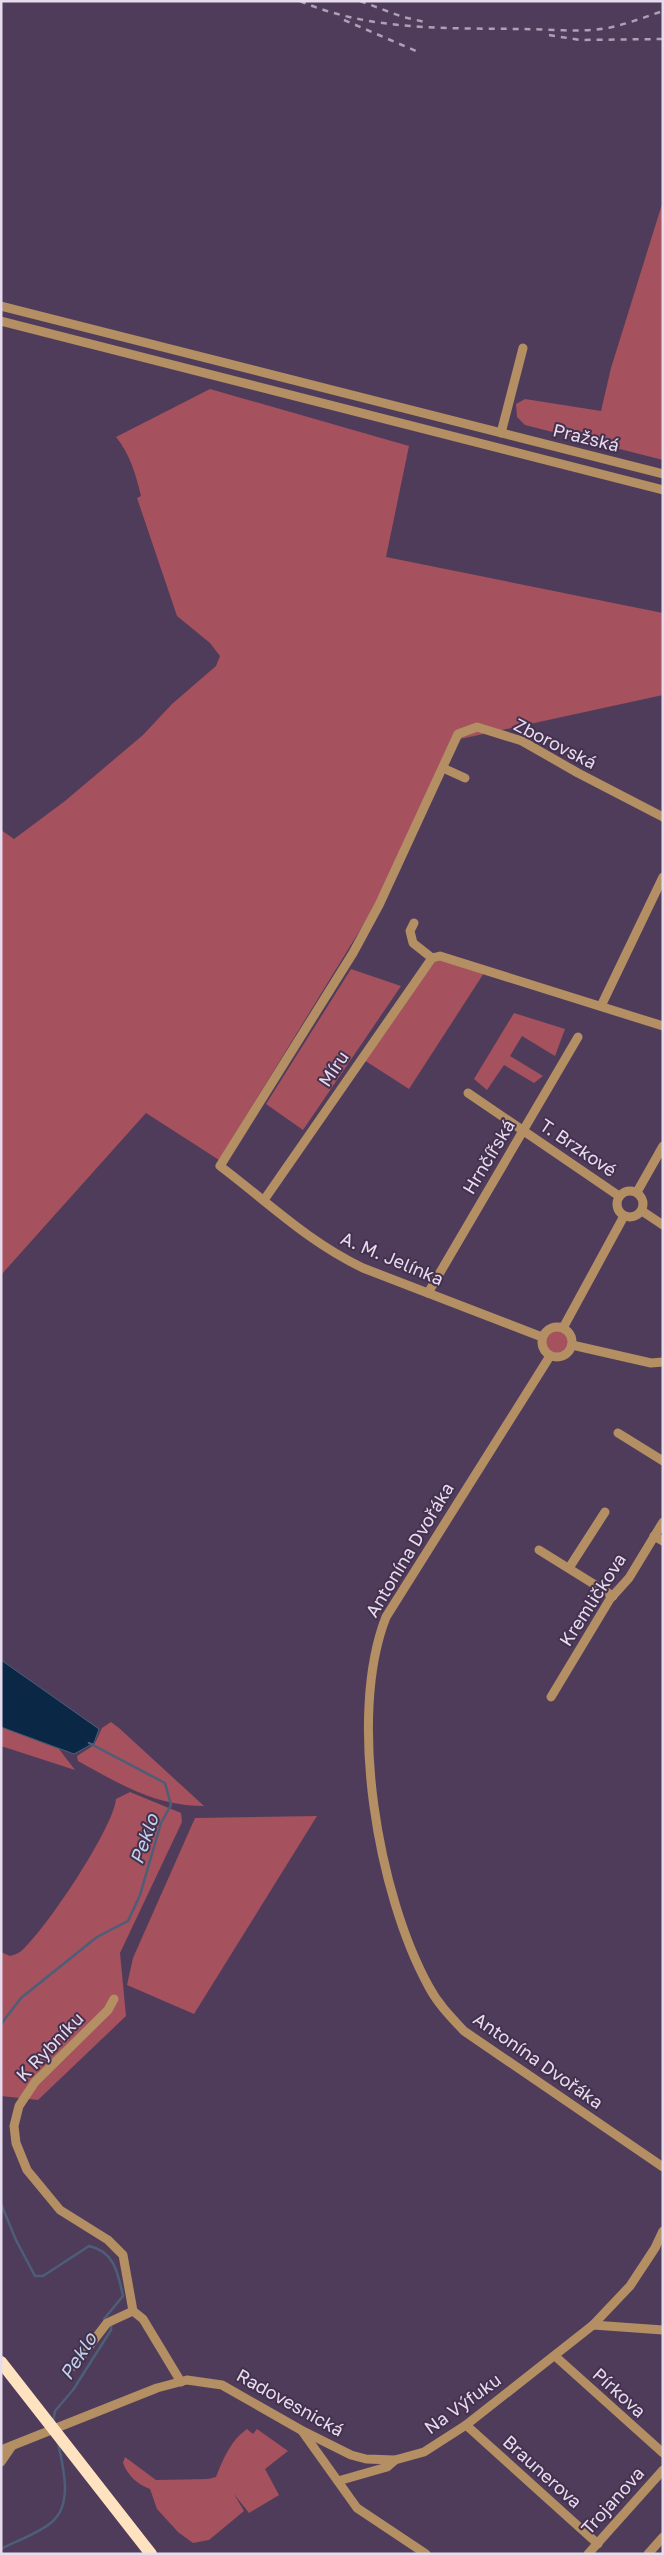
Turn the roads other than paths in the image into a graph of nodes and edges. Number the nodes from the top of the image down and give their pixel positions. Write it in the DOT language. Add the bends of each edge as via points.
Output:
graph roads {
  1 [pos="1,306"];
  2 [pos="1,321"];
  3 [pos="523,348"];
  4 [pos="501,433"];
  5 [pos="663,474"];
  6 [pos="663,490"];
  7 [pos="443,768"];
  8 [pos="465,778"];
  9 [pos="663,817"];
  10 [pos="663,877"];
  11 [pos="414,923"];
  12 [pos="432,958"];
  13 [pos="601,1006"];
  14 [pos="663,1026"];
  15 [pos="578,1038"];
  16 [pos="468,1093"];
  17 [pos="523,1130"];
  18 [pos="663,1146"];
  19 [pos="220,1166"];
  20 [pos="637,1192"];
  21 [pos="619,1196"];
  22 [pos="264,1200"];
  23 [pos="642,1211"];
  24 [pos="624,1216"];
  25 [pos="663,1224"];
  26 [pos="428,1293"];
  27 [pos="563,1328"];
  28 [pos="542,1337"];
  29 [pos="572,1345"];
  30 [pos="550,1356"];
  31 [pos="663,1362"];
  32 [pos="618,1433"];
  33 [pos="663,1461"];
  34 [pos="605,1512"];
  35 [pos="663,1522"];
  36 [pos="654,1536"];
  37 [pos="663,1541"];
  38 [pos="539,1550"];
  39 [pos="569,1568"];
  40 [pos="612,1596"];
  41 [pos="551,1697"];
  42 [pos="114,1999"];
  43 [pos="663,2167"];
  44 [pos="663,2231"];
  45 [pos="133,2311"];
  46 [pos="594,2325"];
  47 [pos="663,2330"];
  48 [pos="554,2356"];
  49 [pos="1,2362"];
  50 [pos="74,2366"];
  51 [pos="181,2382"];
  52 [pos="466,2425"];
  53 [pos="301,2430"];
  54 [pos="12,2446"];
  55 [pos="1,2450"];
  56 [pos="663,2453"];
  57 [pos="395,2460"];
  58 [pos="1,2462"];
  59 [pos="663,2470"];
  60 [pos="338,2481"];
  61 [pos="663,2538"];
  62 [pos="598,2544"];
  63 [pos="151,2554"];
  64 [pos="426,2554"];
  65 [pos="588,2554"];
  66 [pos="648,2554"];
  1 -- 4 [label="street, Pražská"];
  2 -- 6 [label="street"];
  3 -- 4 [label="street"];
  4 -- 5 [label="street, Pražská"];
  7 -- 8 [label="street"];
  7 -- 9 [label="street, Zborovská" via="458,734 477,727 522,741"];
  7 -- 19 [label="street, Zborovská" via="353,953"];
  10 -- 13 [label="street"];
  11 -- 12 [label="street" via="410,932 413,943"];
  12 -- 13 [label="street" via="440,956"];
  12 -- 22 [label="street, Míru" via="426,962"];
  13 -- 14 [label="street"];
  15 -- 17 [label="street, Hrnčířská"];
  16 -- 17 [label="street, T. Brzkové"];
  17 -- 21 [label="street, T. Brzkové"];
  17 -- 26 [label="street, Hrnčířská"];
  18 -- 20 [label="street"];
  19 -- 22 [label="street, A. M. Jelínka"];
  20 -- 21 [label="street" via="629,1190"];
  20 -- 23 [label="street" via="644,1201"];
  21 -- 24 [label="street" via="617,1207"];
  22 -- 26 [label="street, A. M. Jelínka" via="301,1232 338,1256"];
  23 -- 24 [label="street" via="636,1216"];
  23 -- 25 [label="street"];
  24 -- 27 [label="street"];
  26 -- 28 [label="street, A. M. Jelínka"];
  27 -- 28 [label="street" via="550,1328"];
  27 -- 29 [label="street" via="570,1335"];
  28 -- 30 [label="street" via="542,1348"];
  29 -- 30 [label="street" via="564,1356"];
  29 -- 31 [label="street" via="651,1364"];
  30 -- 43 [label="street, Antonína Dvořáka" via="386,1617 371,1676 371,1785 396,1906 429,1986 444,2010 464,2031"];
  32 -- 33 [label="street"];
  34 -- 39 [label="street"];
  35 -- 36 [label="street, Kremličkova"];
  36 -- 37 [label="street"];
  36 -- 40 [label="street, Kremličkova" via="629,1578"];
  38 -- 39 [label="street"];
  39 -- 40 [label="street"];
  40 -- 41 [label="street, Kremličkova"];
  42 -- 45 [label="street, K Rybníku" via="108,2010 35,2082 18,2106 14,2126 16,2143 27,2170 60,2210 108,2240 123,2255"];
  44 -- 46 [label="street, Na Výfuku" via="630,2286"];
  45 -- 50 [label="street" via="109,2322"];
  45 -- 51 [label="street" via="143,2319"];
  46 -- 47 [label="street"];
  46 -- 48 [label="street, Na Výfuku"];
  48 -- 52 [label="street, Na Výfuku"];
  48 -- 56 [label="street, Pírkova"];
  49 -- 63 [label="main road, bridge"];
  51 -- 53 [label="street, Radovesnická" via="222,2384"];
  51 -- 54 [label="street, Radovesnická, bridge" via="157,2388"];
  52 -- 57 [label="street, Na Výfuku" via="424,2452"];
  52 -- 62 [label="street, Braunerova"];
  53 -- 57 [label="street, Radovesnická" via="366,2459"];
  53 -- 60 [label="street"];
  54 -- 55 [label="street, Radovesnická"];
  54 -- 58 [label="street"];
  57 -- 60 [label="street, Na Výfuku" via="387,2467"];
  59 -- 62 [label="street, Trojanova"];
  60 -- 64 [label="street" via="358,2508"];
  61 -- 66 [label="street"];
  62 -- 65 [label="street, Trojanova"];
}
